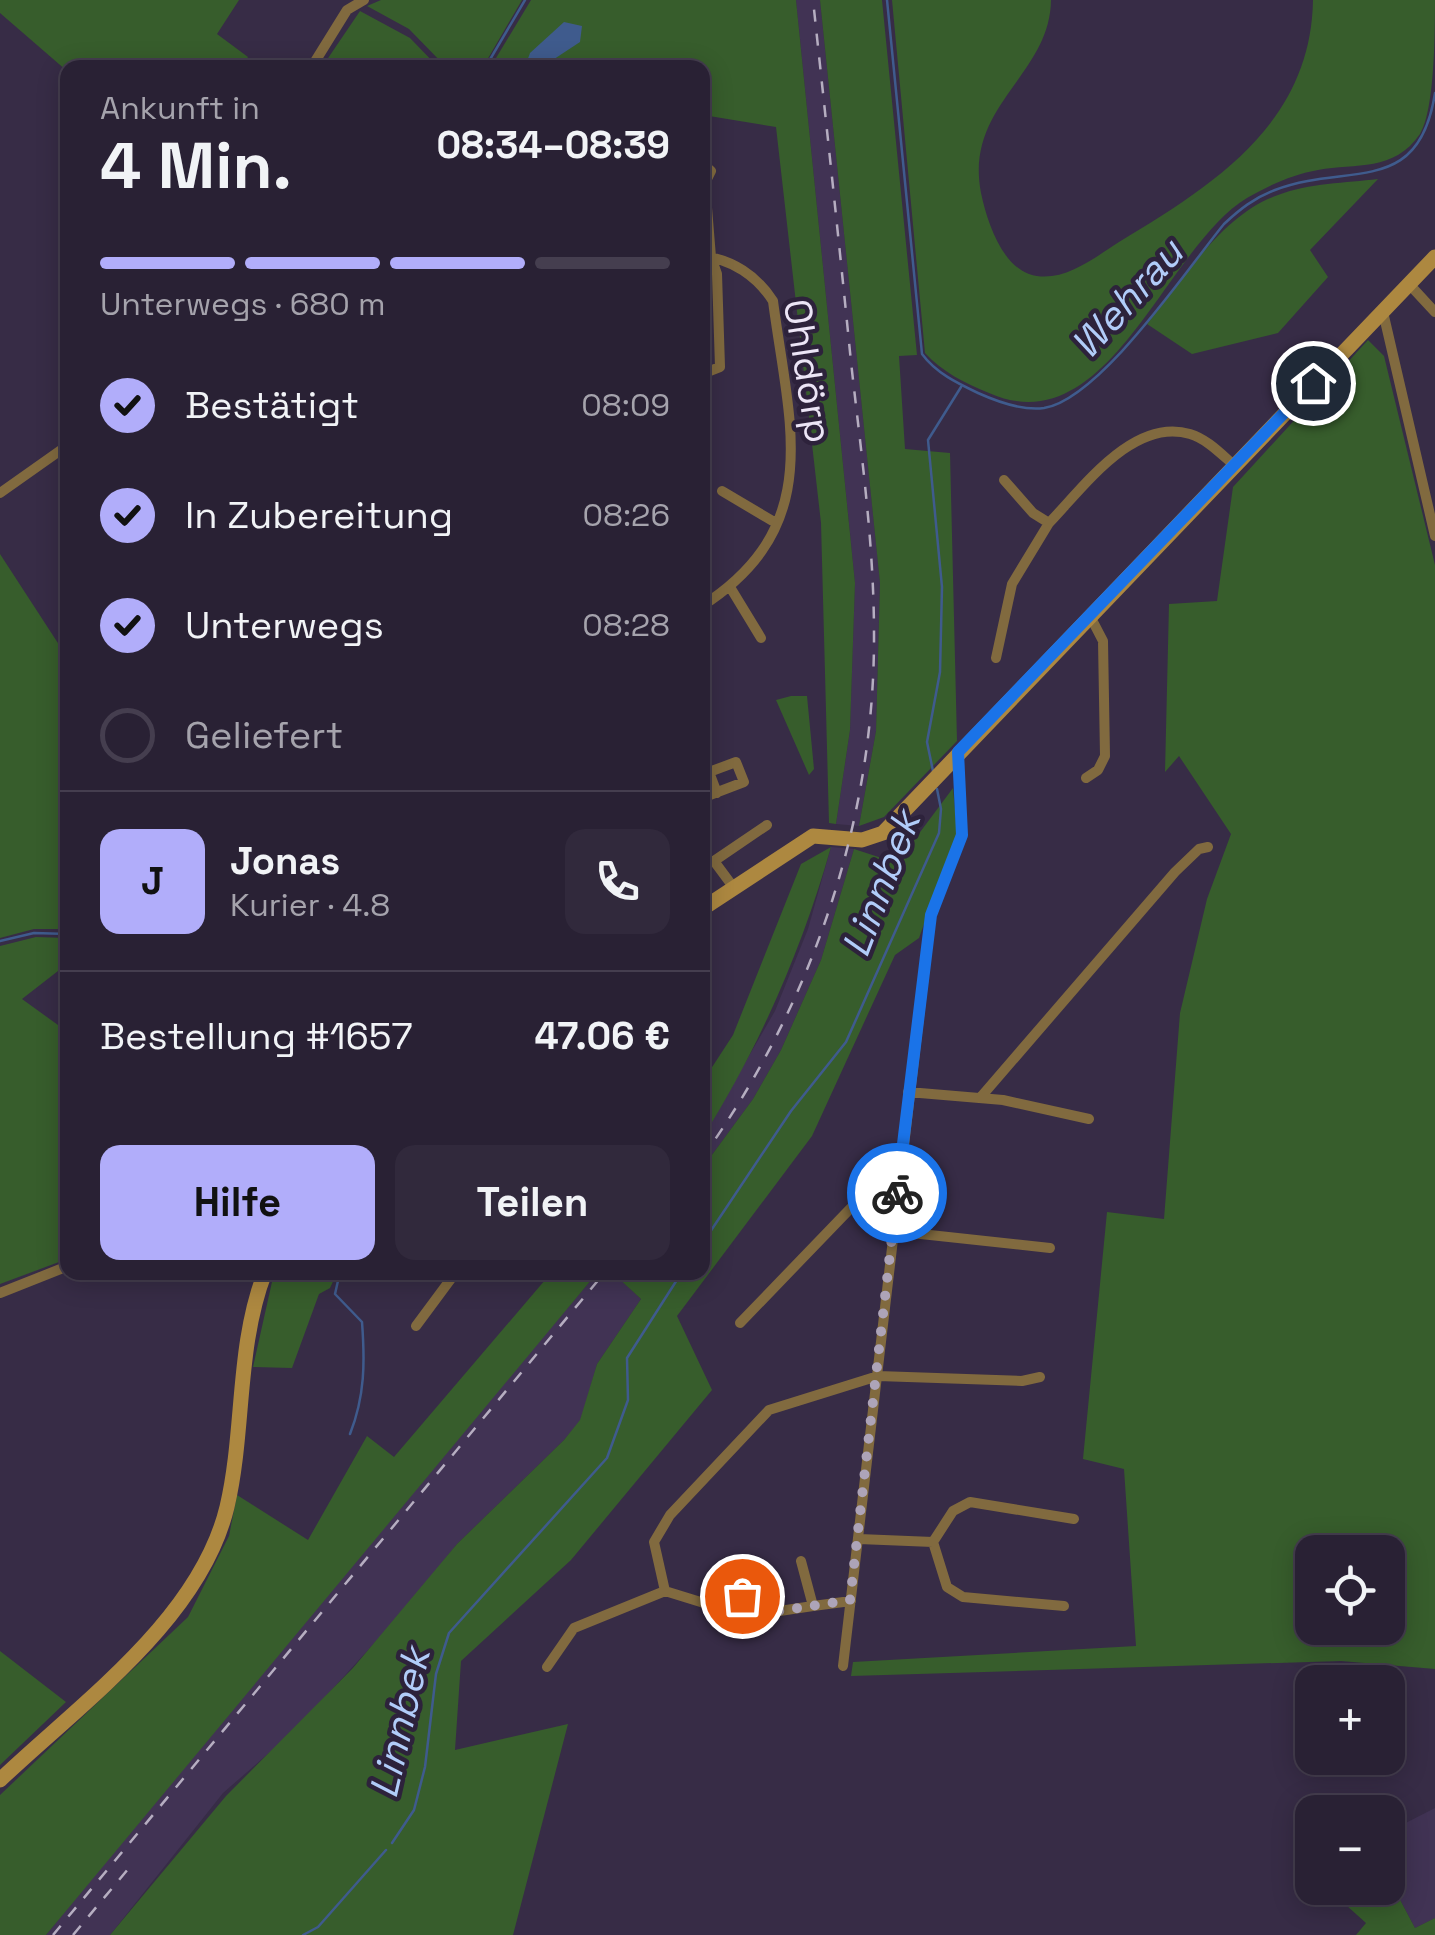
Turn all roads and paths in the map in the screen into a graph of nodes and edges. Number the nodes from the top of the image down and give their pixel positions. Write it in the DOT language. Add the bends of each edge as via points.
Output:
graph roads {
  1 [pos="364,0"];
  2 [pos="316,60"];
  3 [pos="1435,256"];
  4 [pos="710,257"];
  5 [pos="710,261"];
  6 [pos="1408,284"];
  7 [pos="1383,312"];
  8 [pos="1435,312"];
  9 [pos="710,370"];
  10 [pos="60,451"];
  11 [pos="1235,466"];
  12 [pos="1004,480"];
  13 [pos="722,492"];
  14 [pos="0,493"];
  15 [pos="1049,522"];
  16 [pos="776,523"];
  17 [pos="1435,536"];
  18 [pos="730,587"];
  19 [pos="710,601"];
  20 [pos="1090,616"];
  21 [pos="761,638"];
  22 [pos="996,658"];
  23 [pos="958,752"];
  24 [pos="1086,778"];
  25 [pos="717,793"];
  26 [pos="710,795"];
  27 [pos="767,826"];
  28 [pos="1204,848"];
  29 [pos="734,888"];
  30 [pos="710,904"];
  31 [pos="908,1092"];
  32 [pos="980,1098"];
  33 [pos="1089,1119"];
  34 [pos="901,1156"];
  35 [pos="893,1231"];
  36 [pos="1050,1248"];
  37 [pos="60,1269"];
  38 [pos="263,1280"];
  39 [pos="450,1280"];
  40 [pos="0,1293"];
  41 [pos="740,1324"];
  42 [pos="416,1326"];
  43 [pos="878,1376"];
  44 [pos="1040,1377"];
  45 [pos="1074,1518"];
  46 [pos="859,1539"];
  47 [pos="932,1542"];
  48 [pos="802,1561"];
  49 [pos="738,1577"];
  50 [pos="665,1591"];
  51 [pos="850,1600"];
  52 [pos="813,1606"];
  53 [pos="1064,1606"];
  54 [pos="746,1616"];
  55 [pos="844,1666"];
  56 [pos="547,1667"];
  57 [pos="0,1780"];
  1 -- 2 [label="street" via="346,10"];
  3 -- 6 [label="main road"];
  4 -- 16 [label="street, Ohldörp" via="748,274 773,301 794,455 793,482"];
  5 -- 9 [label="street" via="717,274 720,366"];
  6 -- 7 [label="main road"];
  6 -- 8 [label="street"];
  7 -- 11 [label="main road"];
  7 -- 17 [label="street"];
  10 -- 14 [label="street"];
  11 -- 15 [label="street" via="1202,438 1154,435 1107,463"];
  11 -- 20 [label="main road"];
  12 -- 15 [label="street"];
  13 -- 16 [label="street"];
  15 -- 22 [label="street" via="1012,584"];
  16 -- 18 [label="street, Ohldörp" via="752,569"];
  18 -- 19 [label="street, Ohldörp"];
  18 -- 21 [label="street"];
  20 -- 23 [label="main road"];
  20 -- 24 [label="street" via="1103,641 1105,756"];
  23 -- 29 [label="main road" via="883,833 862,840 812,836"];
  23 -- 31 [label="street" via="962,835 931,915"];
  25 -- 26 [label="street"];
  27 -- 29 [label="street" via="714,861"];
  28 -- 32 [label="street"];
  29 -- 30 [label="main road"];
  31 -- 32 [label="street"];
  31 -- 34 [label="street"];
  32 -- 33 [label="street"];
  34 -- 35 [label="street"];
  34 -- 41 [label="street"];
  35 -- 36 [label="street"];
  35 -- 43 [label="street"];
  37 -- 40 [label="street"];
  38 -- 57 [label="main road" via="250,1328 226,1508 208,1559 166,1622"];
  39 -- 42 [label="street"];
  43 -- 44 [label="street" via="1022,1382"];
  43 -- 46 [label="street"];
  43 -- 50 [label="street" via="769,1410 747,1429 654,1542"];
  45 -- 47 [label="street" via="970,1502 953,1511"];
  46 -- 47 [label="street"];
  46 -- 51 [label="street"];
  47 -- 53 [label="street" via="947,1587 963,1596"];
  48 -- 52 [label="street"];
  49 -- 54 [label="street"];
  50 -- 54 [label="street"];
  50 -- 56 [label="street" via="574,1628"];
  51 -- 52 [label="street"];
  51 -- 55 [label="street"];
  52 -- 54 [label="street"];
}
